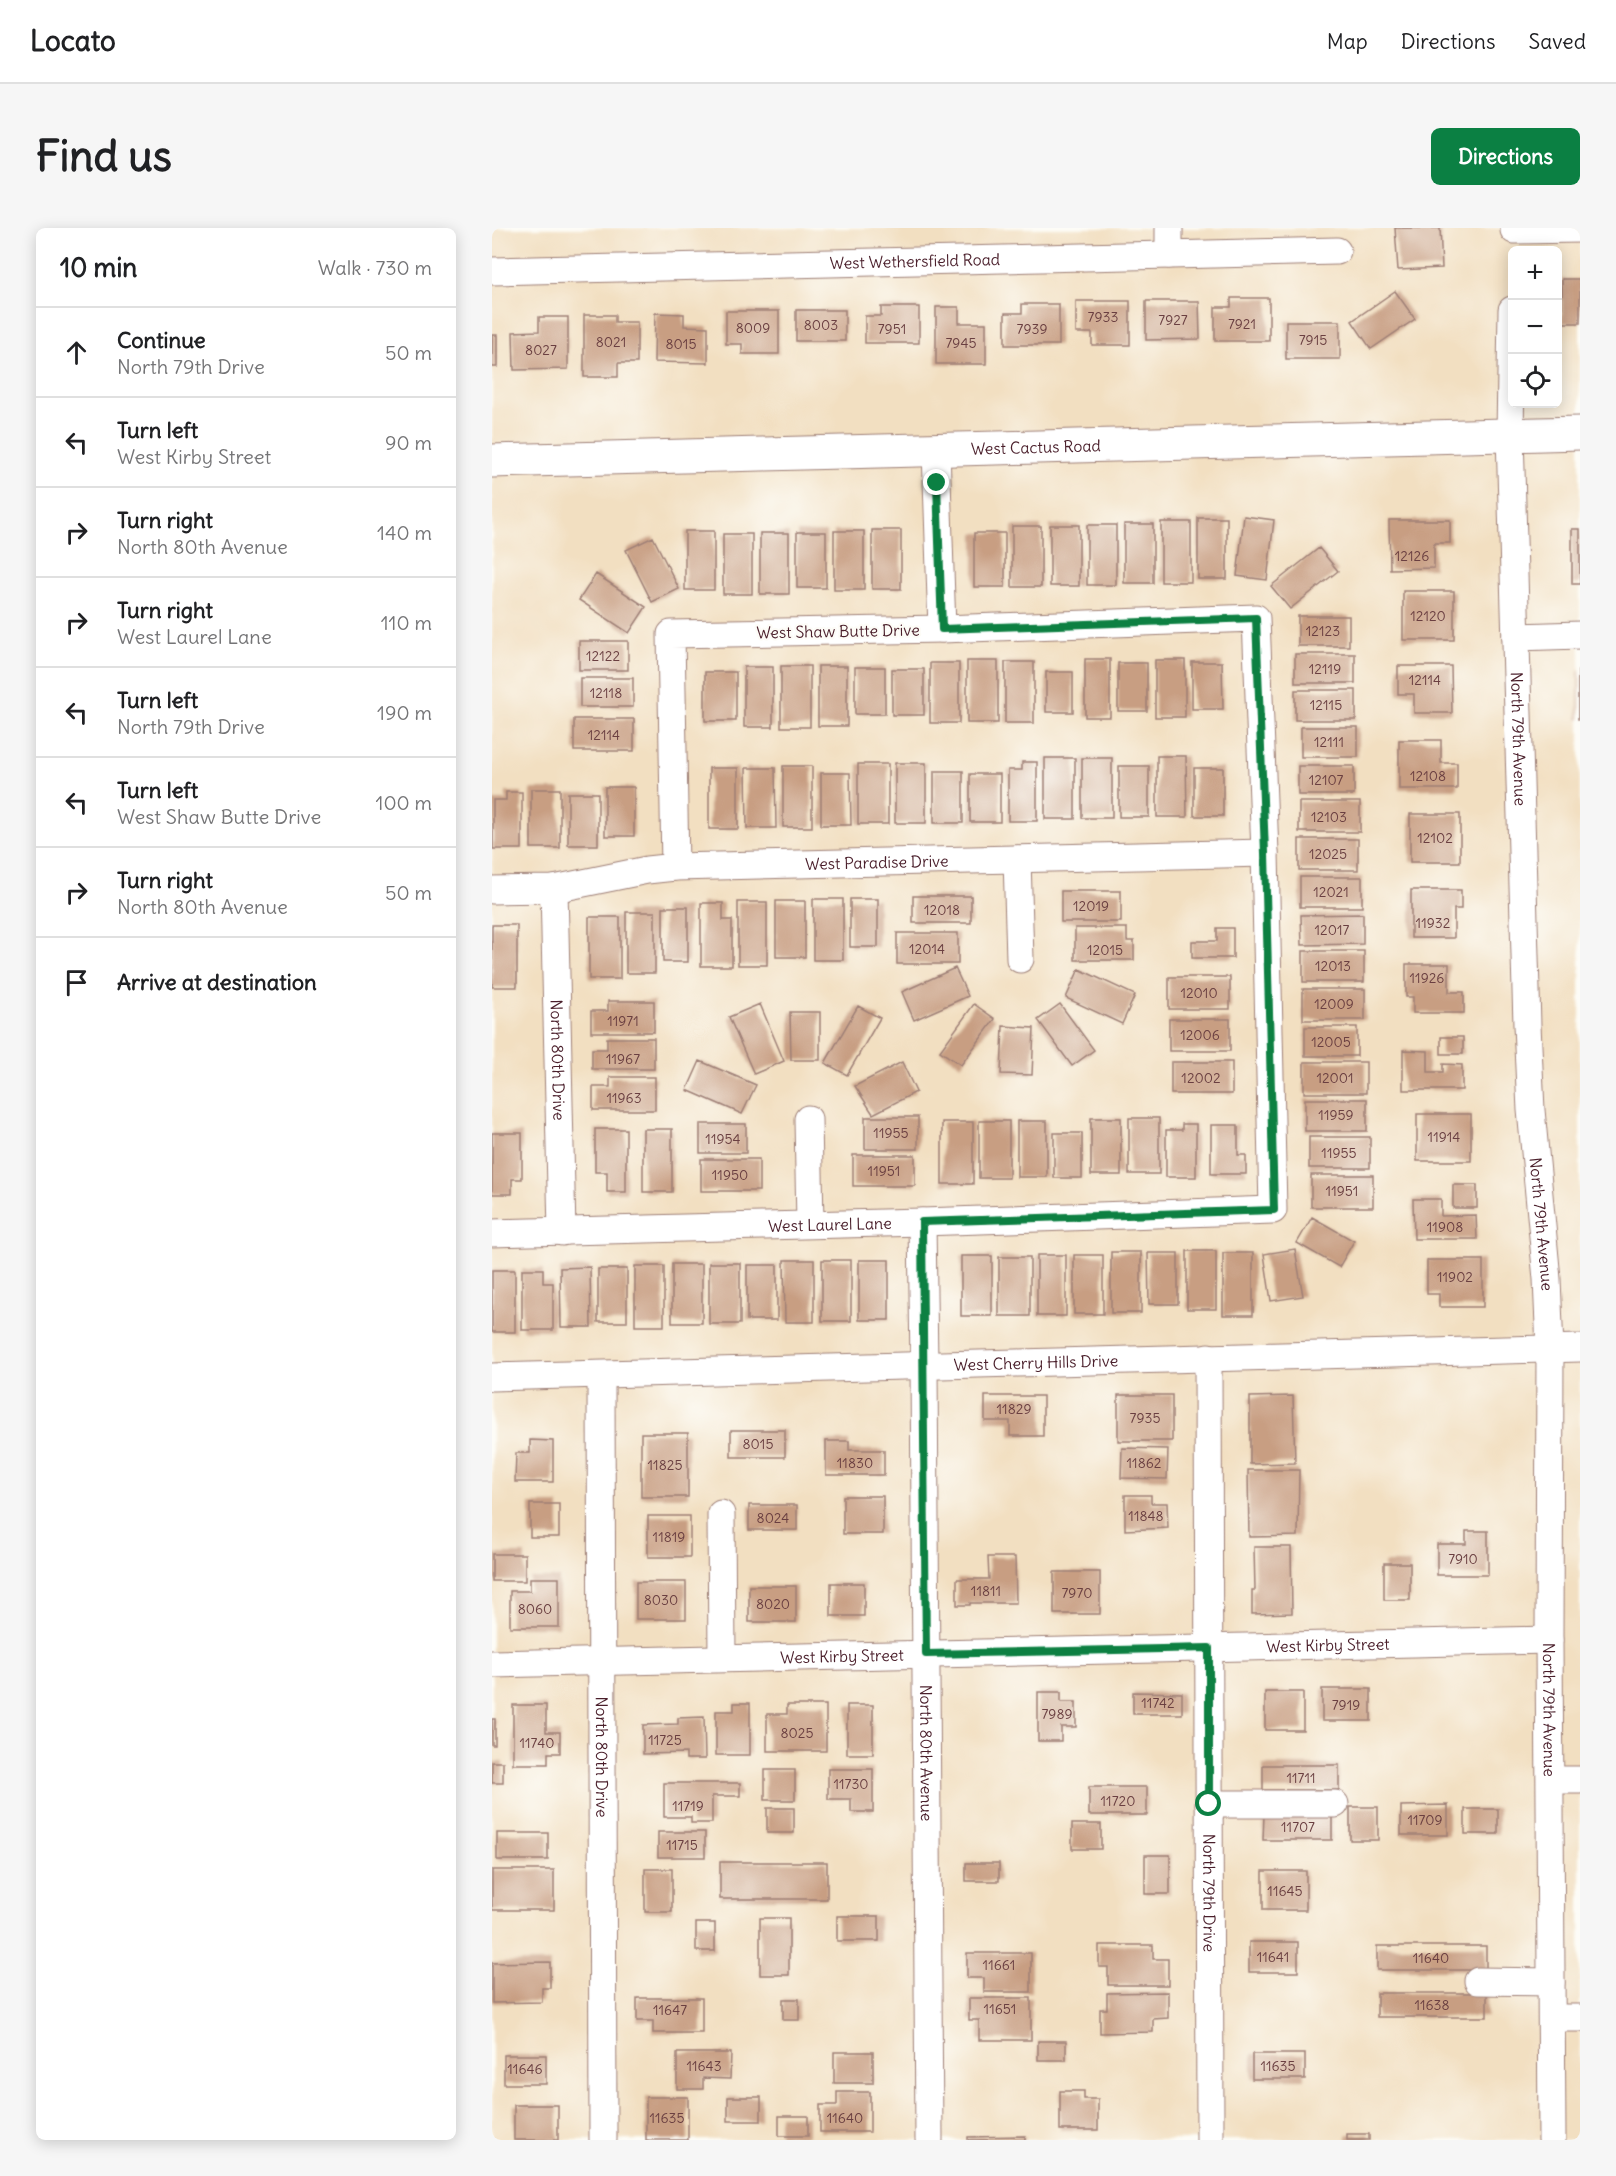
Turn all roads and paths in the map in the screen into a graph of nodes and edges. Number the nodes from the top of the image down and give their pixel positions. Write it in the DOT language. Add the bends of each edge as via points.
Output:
graph roads {
  1 [pos="1169,228"];
  2 [pos="1580,229"];
  3 [pos="1514,236"];
  4 [pos="1337,251"];
  5 [pos="1169,255"];
  6 [pos="492,271"];
  7 [pos="1511,354"];
  8 [pos="1580,433"];
  9 [pos="1510,435"];
  10 [pos="936,450"];
  11 [pos="492,461"];
  12 [pos="942,629"];
  13 [pos="1580,635"];
  14 [pos="1515,637"];
  15 [pos="1265,853"];
  16 [pos="1017,859"];
  17 [pos="675,867"];
  18 [pos="554,889"];
  19 [pos="492,890"];
  20 [pos="1020,959"];
  21 [pos="808,1119"];
  22 [pos="922,1222"];
  23 [pos="810,1224"];
  24 [pos="562,1232"];
  25 [pos="492,1233"];
  26 [pos="1580,1348"];
  27 [pos="1551,1349"];
  28 [pos="1208,1357"];
  29 [pos="924,1365"];
  30 [pos="600,1375"];
  31 [pos="492,1377"];
  32 [pos="721,1514"];
  33 [pos="1549,1640"];
  34 [pos="1209,1648"];
  35 [pos="926,1654"];
  36 [pos="722,1658"];
  37 [pos="600,1662"];
  38 [pos="492,1664"];
  39 [pos="1551,1780"];
  40 [pos="1580,1780"];
  41 [pos="1335,1803"];
  42 [pos="1209,1804"];
  43 [pos="1478,1981"];
  44 [pos="1551,1982"];
  45 [pos="1552,2018"];
  46 [pos="1580,2018"];
  47 [pos="603,2140"];
  48 [pos="929,2140"];
  49 [pos="1210,2140"];
  50 [pos="1552,2140"];
  1 -- 5 [label="street"];
  2 -- 3 [label="street"];
  4 -- 5 [label="street, West Wethersfield Road"];
  5 -- 6 [label="street, West Wethersfield Road"];
  7 -- 9 [label="street, North 79th Avenue"];
  8 -- 9 [label="main road, West Cactus Road"];
  9 -- 10 [label="main road, West Cactus Road"];
  9 -- 14 [label="street, North 79th Avenue"];
  10 -- 11 [label="main road, West Cactus Road"];
  10 -- 12 [label="street"];
  12 -- 15 [label="street, West Shaw Butte Drive" via="1256,618"];
  12 -- 17 [label="street, West Shaw Butte Drive" via="671,634"];
  13 -- 14 [label="street"];
  14 -- 27 [label="street, North 79th Avenue" via="1527,1024"];
  15 -- 16 [label="street, West Paradise Drive"];
  15 -- 22 [label="street, West Laurel Lane" via="1274,1210"];
  16 -- 17 [label="street, West Paradise Drive"];
  16 -- 20 [label="street"];
  17 -- 18 [label="street, West Paradise Drive"];
  18 -- 19 [label="street, West Paradise Drive"];
  18 -- 24 [label="street, North 80th Drive"];
  21 -- 23 [label="street"];
  22 -- 23 [label="street, West Laurel Lane"];
  22 -- 29 [label="street, North 80th Avenue"];
  23 -- 24 [label="street, West Laurel Lane"];
  24 -- 25 [label="street, West Laurel Lane"];
  26 -- 27 [label="street, West Cherry Hills Drive"];
  27 -- 28 [label="street, West Cherry Hills Drive"];
  27 -- 33 [label="street, North 79th Avenue"];
  28 -- 29 [label="street, West Cherry Hills Drive"];
  28 -- 34 [label="street, North 79th Drive"];
  29 -- 30 [label="street, West Cherry Hills Drive"];
  29 -- 35 [label="street, North 80th Avenue"];
  30 -- 31 [label="street, West Cherry Hills Drive"];
  30 -- 37 [label="street, North 80th Drive"];
  32 -- 36 [label="street"];
  33 -- 34 [label="street, West Kirby Street"];
  33 -- 39 [label="street, North 79th Avenue"];
  34 -- 35 [label="street, West Kirby Street"];
  34 -- 42 [label="street, North 79th Drive"];
  35 -- 36 [label="street, West Kirby Street"];
  35 -- 48 [label="street, North 80th Avenue"];
  36 -- 37 [label="street, West Kirby Street"];
  37 -- 38 [label="street, West Kirby Street"];
  37 -- 47 [label="street, North 80th Drive"];
  39 -- 40 [label="street"];
  39 -- 44 [label="street, North 79th Avenue"];
  41 -- 42 [label="street"];
  42 -- 49 [label="street, North 79th Drive"];
  43 -- 44 [label="street"];
  44 -- 45 [label="street, North 79th Avenue"];
  45 -- 46 [label="street"];
  45 -- 50 [label="street, North 79th Avenue"];
}
